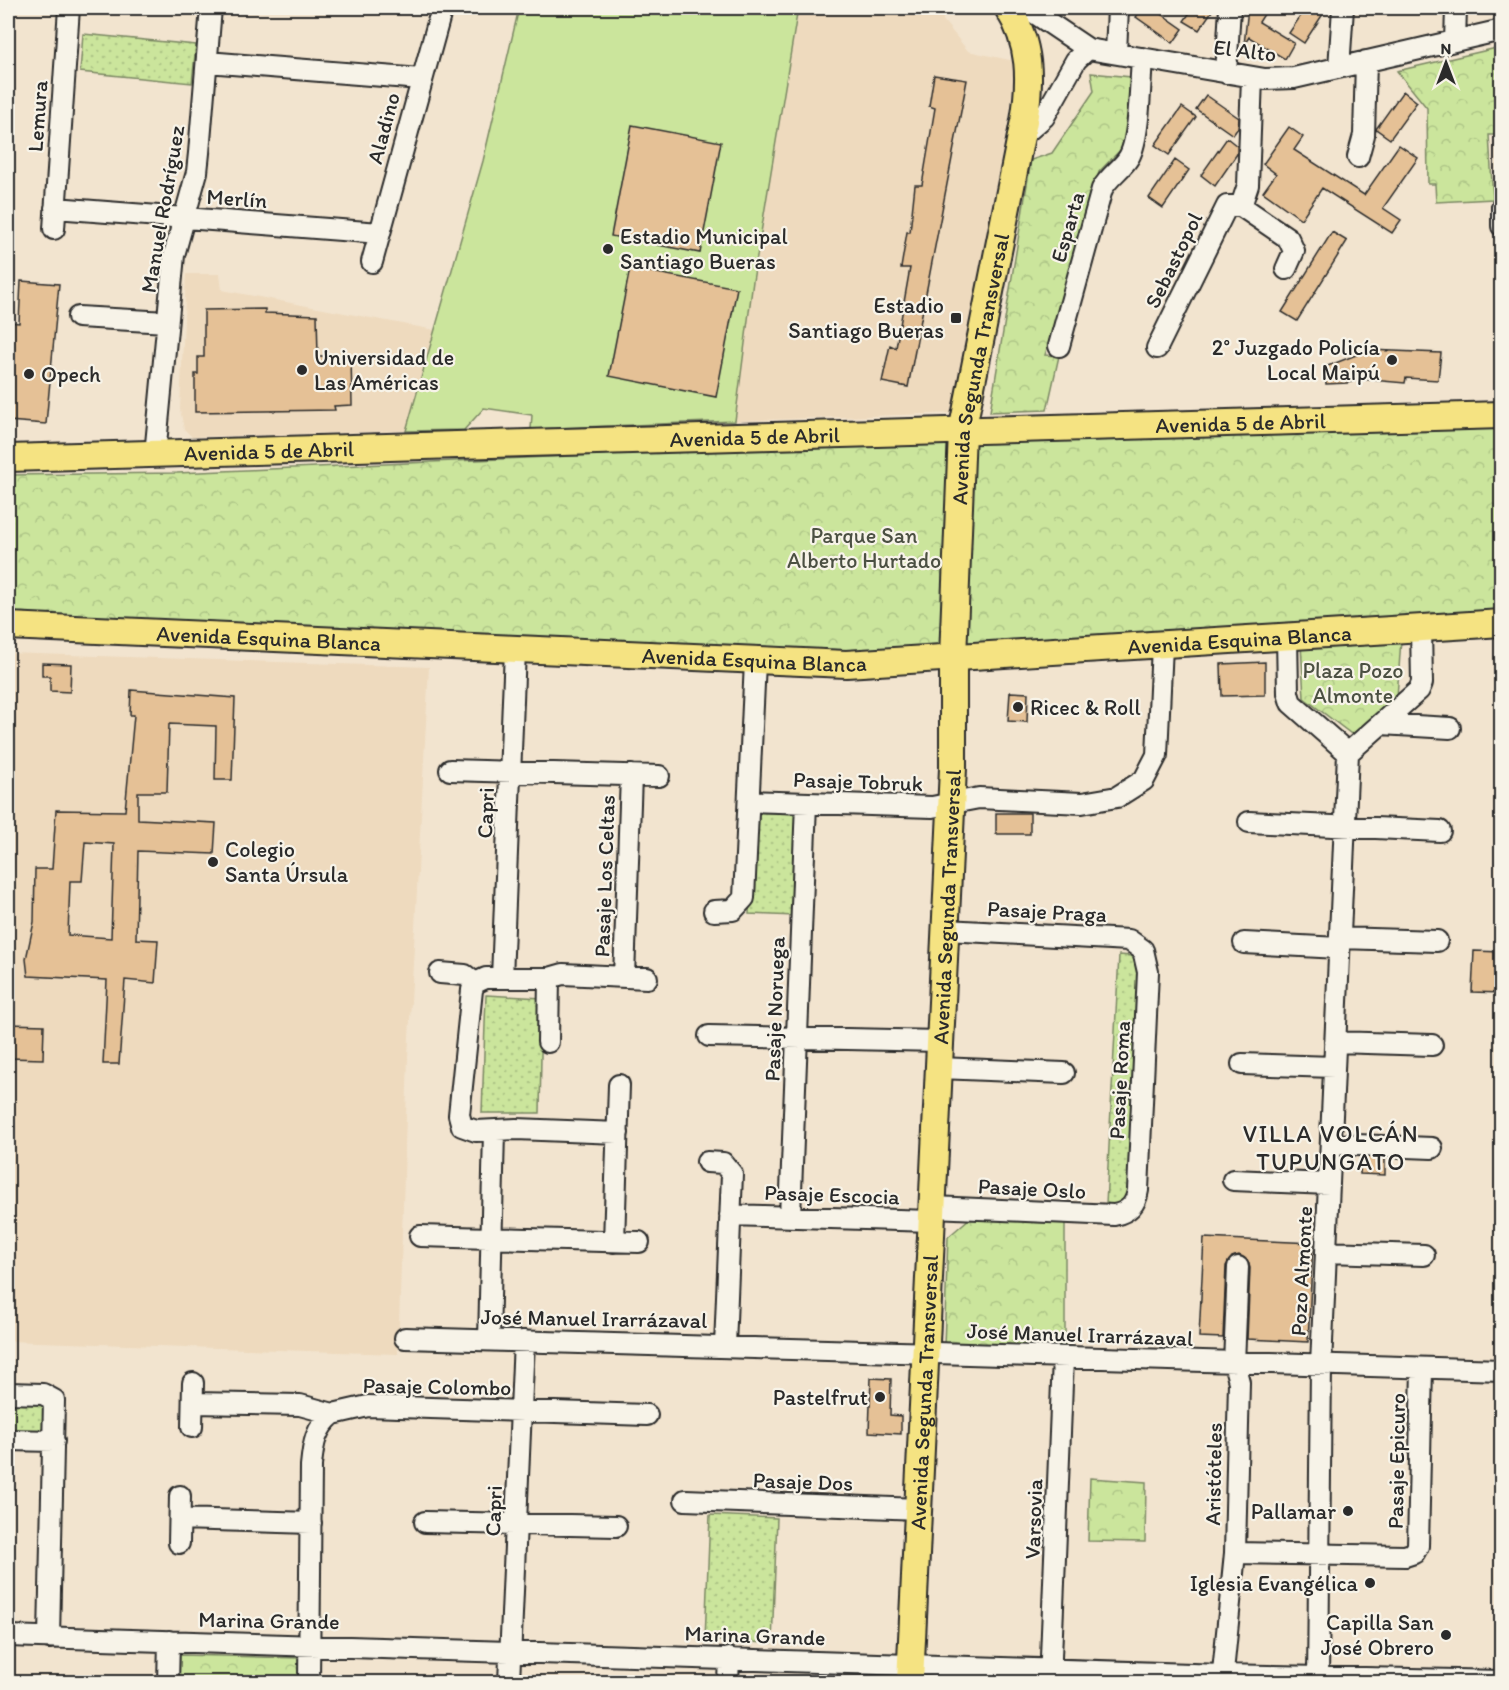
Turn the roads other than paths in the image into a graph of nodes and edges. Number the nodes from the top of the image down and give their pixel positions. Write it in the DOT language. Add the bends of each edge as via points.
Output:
graph roads {
  1 [pos="69,8"];
  2 [pos="211,8"];
  3 [pos="442,8"];
  4 [pos="1008,8"];
  5 [pos="1027,8"];
  6 [pos="1119,8"];
  7 [pos="1230,8"];
  8 [pos="1343,8"];
  9 [pos="1456,8"];
  10 [pos="1502,30"];
  11 [pos="1455,41"];
  12 [pos="1088,48"];
  13 [pos="1116,53"];
  14 [pos="1142,58"];
  15 [pos="207,62"];
  16 [pos="1366,62"];
  17 [pos="1339,68"];
  18 [pos="1226,74"];
  19 [pos="1252,78"];
  20 [pos="421,79"];
  21 [pos="1021,137"];
  22 [pos="1358,157"];
  23 [pos="1241,206"];
  24 [pos="55,208"];
  25 [pos="1501,208"];
  26 [pos="185,218"];
  27 [pos="1502,226"];
  28 [pos="54,229"];
  29 [pos="380,233"];
  30 [pos="372,262"];
  31 [pos="1286,269"];
  32 [pos="78,317"];
  33 [pos="167,322"];
  34 [pos="1059,346"];
  35 [pos="1157,348"];
  36 [pos="1502,416"];
  37 [pos="962,432"];
  38 [pos="155,455"];
  39 [pos="8,458"];
  40 [pos="1502,623"];
  41 [pos="8,626"];
  42 [pos="1421,628"];
  43 [pos="1287,637"];
  44 [pos="1162,645"];
  45 [pos="515,650"];
  46 [pos="952,657"];
  47 [pos="755,662"];
  48 [pos="1381,724"];
  49 [pos="1450,728"];
  50 [pos="1348,753"];
  51 [pos="450,770"];
  52 [pos="510,772"];
  53 [pos="631,776"];
  54 [pos="658,776"];
  55 [pos="749,801"];
  56 [pos="952,802"];
  57 [pos="806,803"];
  58 [pos="1249,822"];
  59 [pos="1344,826"];
  60 [pos="1440,831"];
  61 [pos="714,911"];
  62 [pos="946,930"];
  63 [pos="1437,941"];
  64 [pos="1244,943"];
  65 [pos="1340,943"];
  66 [pos="1143,950"];
  67 [pos="440,973"];
  68 [pos="624,977"];
  69 [pos="502,978"];
  70 [pos="549,978"];
  71 [pos="647,978"];
  72 [pos="476,983"];
  73 [pos="709,1036"];
  74 [pos="797,1038"];
  75 [pos="940,1041"];
  76 [pos="548,1042"];
  77 [pos="1335,1042"];
  78 [pos="1432,1045"];
  79 [pos="1242,1064"];
  80 [pos="1334,1067"];
  81 [pos="939,1068"];
  82 [pos="1064,1073"];
  83 [pos="619,1085"];
  84 [pos="494,1131"];
  85 [pos="618,1133"];
  86 [pos="1331,1144"];
  87 [pos="1432,1148"];
  88 [pos="706,1162"];
  89 [pos="1233,1180"];
  90 [pos="1329,1184"];
  91 [pos="1128,1210"];
  92 [pos="932,1214"];
  93 [pos="730,1215"];
  94 [pos="790,1217"];
  95 [pos="420,1236"];
  96 [pos="491,1238"];
  97 [pos="614,1242"];
  98 [pos="639,1242"];
  99 [pos="1326,1252"];
  100 [pos="1424,1255"];
  101 [pos="1238,1266"];
  102 [pos="405,1338"];
  103 [pos="489,1340"];
  104 [pos="524,1341"];
  105 [pos="725,1346"];
  106 [pos="926,1351"];
  107 [pos="1063,1358"];
  108 [pos="1234,1363"];
  109 [pos="1321,1365"];
  110 [pos="1422,1368"];
  111 [pos="1502,1371"];
  112 [pos="193,1383"];
  113 [pos="8,1393"];
  114 [pos="193,1403"];
  115 [pos="521,1411"];
  116 [pos="333,1414"];
  117 [pos="647,1415"];
  118 [pos="192,1427"];
  119 [pos="8,1440"];
  120 [pos="54,1441"];
  121 [pos="180,1496"];
  122 [pos="685,1500"];
  123 [pos="919,1509"];
  124 [pos="180,1519"];
  125 [pos="425,1522"];
  126 [pos="311,1523"];
  127 [pos="516,1524"];
  128 [pos="616,1526"];
  129 [pos="179,1543"];
  130 [pos="1235,1553"];
  131 [pos="1319,1554"];
  132 [pos="8,1636"];
  133 [pos="49,1638"];
  134 [pos="169,1641"];
  135 [pos="310,1644"];
  136 [pos="511,1651"];
  137 [pos="729,1658"];
  138 [pos="911,1673"];
  139 [pos="1050,1676"];
  140 [pos="1222,1679"];
  141 [pos="1318,1679"];
  142 [pos="1415,1680"];
  143 [pos="1502,1681"];
  144 [pos="168,1683"];
  145 [pos="309,1683"];
  146 [pos="509,1683"];
  147 [pos="728,1683"];
  1 -- 24 [label="street, Lemura"];
  2 -- 15 [label="street, Manuel Rodríguez"];
  3 -- 20 [label="street, Aladino"];
  4 -- 21 [label="main road, Avenida Segunda Transversal" via="1022,34 1029,62"];
  5 -- 12 [label="street, El Alto"];
  6 -- 13 [label="street"];
  7 -- 18 [label="street"];
  8 -- 17 [label="street"];
  9 -- 11 [label="street"];
  10 -- 11 [label="street, El Alto"];
  11 -- 16 [label="street, El Alto"];
  12 -- 13 [label="street, El Alto"];
  12 -- 21 [label="street" via="1076,60 1044,117"];
  13 -- 14 [label="street, El Alto"];
  14 -- 18 [label="street, El Alto"];
  14 -- 34 [label="street, Esparta" via="1134,144 1129,158 1102,189"];
  15 -- 20 [label="street"];
  15 -- 26 [label="street, Manuel Rodríguez" via="197,172"];
  16 -- 17 [label="street, El Alto"];
  16 -- 22 [label="street" via="1364,135"];
  17 -- 19 [label="street, El Alto" via="1280,80"];
  18 -- 19 [label="street, El Alto"];
  19 -- 23 [label="street" via="1248,185"];
  20 -- 29 [label="street, Aladino"];
  21 -- 37 [label="main road, Avenida Segunda Transversal"];
  23 -- 31 [label="street" via="1291,241 1294,251"];
  23 -- 35 [label="street, Sebastopol" via="1231,204 1223,210"];
  24 -- 26 [label="street, Merlín"];
  24 -- 28 [label="street, Lemura"];
  25 -- 27 [label="street"];
  26 -- 29 [label="street, Merlín"];
  26 -- 33 [label="street, Manuel Rodríguez" via="174,255"];
  29 -- 30 [label="street, Aladino"];
  32 -- 33 [label="street"];
  33 -- 38 [label="street, Manuel Rodríguez"];
  36 -- 37 [label="main road, Avenida 5 de Abril"];
  37 -- 38 [label="main road, Avenida 5 de Abril"];
  37 -- 46 [label="main road, Avenida Segunda Transversal"];
  38 -- 39 [label="main road, Avenida 5 de Abril"];
  40 -- 42 [label="main road, Avenida Esquina Blanca"];
  41 -- 45 [label="main road, Avenida Esquina Blanca"];
  42 -- 43 [label="main road, Avenida Esquina Blanca"];
  42 -- 48 [label="street" via="1421,686"];
  43 -- 44 [label="main road, Avenida Esquina Blanca"];
  43 -- 50 [label="street" via="1291,703"];
  44 -- 46 [label="main road, Avenida Esquina Blanca"];
  44 -- 56 [label="street, Pasaje Tobruk" via="1157,755 1150,772 1136,787 1117,797 1082,803 979,798"];
  45 -- 47 [label="main road, Avenida Esquina Blanca"];
  45 -- 52 [label="street, Capri"];
  46 -- 47 [label="main road, Avenida Esquina Blanca" via="854,664"];
  46 -- 56 [label="main road, Avenida Segunda Transversal"];
  47 -- 55 [label="street"];
  48 -- 49 [label="street"];
  48 -- 50 [label="street"];
  50 -- 59 [label="street, Pozo Almonte"];
  51 -- 52 [label="street, Pasaje Los Celtas"];
  52 -- 53 [label="street, Pasaje Los Celtas"];
  52 -- 69 [label="street, Capri"];
  53 -- 54 [label="street, Pasaje Los Celtas"];
  53 -- 68 [label="street, Pasaje Los Celtas"];
  55 -- 57 [label="street, Pasaje Tobruk"];
  55 -- 61 [label="street" via="744,898 733,910"];
  56 -- 57 [label="street, Pasaje Tobruk" via="932,807"];
  56 -- 62 [label="main road, Avenida Segunda Transversal"];
  57 -- 74 [label="street, Pasaje Noruega"];
  58 -- 59 [label="street"];
  59 -- 60 [label="street"];
  59 -- 65 [label="street, Pozo Almonte"];
  62 -- 66 [label="street, Pasaje Praga" via="1121,939 1130,940"];
  62 -- 75 [label="main road, Avenida Segunda Transversal"];
  63 -- 65 [label="street"];
  64 -- 65 [label="street"];
  65 -- 77 [label="street, Pozo Almonte"];
  66 -- 91 [label="street, Pasaje Roma" via="1148,972 1138,1190"];
  67 -- 72 [label="street, Pasaje Los Celtas" via="465,975"];
  68 -- 70 [label="street, Pasaje Los Celtas" via="563,974"];
  68 -- 71 [label="street, Pasaje Los Celtas"];
  69 -- 70 [label="street, Pasaje Los Celtas"];
  69 -- 72 [label="street, Pasaje Los Celtas"];
  70 -- 76 [label="street"];
  72 -- 84 [label="street" via="472,990 459,1121 466,1129"];
  73 -- 74 [label="street"];
  74 -- 75 [label="street"];
  74 -- 94 [label="street, Pasaje Noruega"];
  75 -- 81 [label="main road, Avenida Segunda Transversal"];
  77 -- 78 [label="street"];
  77 -- 80 [label="street, Pozo Almonte"];
  79 -- 80 [label="street"];
  80 -- 86 [label="street, Pozo Almonte"];
  81 -- 82 [label="street"];
  81 -- 92 [label="main road, Avenida Segunda Transversal"];
  83 -- 85 [label="street"];
  84 -- 85 [label="street"];
  84 -- 96 [label="street"];
  85 -- 97 [label="street"];
  86 -- 87 [label="street"];
  86 -- 90 [label="street, Pozo Almonte"];
  88 -- 93 [label="street, Pasaje Escocia" via="723,1163 730,1170"];
  89 -- 90 [label="street"];
  90 -- 99 [label="street, Pozo Almonte"];
  91 -- 92 [label="street, Pasaje Oslo" via="1107,1215"];
  92 -- 94 [label="street, Pasaje Escocia"];
  92 -- 106 [label="main road, Avenida Segunda Transversal"];
  93 -- 94 [label="street, Pasaje Escocia"];
  93 -- 105 [label="street, Pasaje Escocia"];
  95 -- 96 [label="street"];
  96 -- 97 [label="street"];
  96 -- 103 [label="street"];
  97 -- 98 [label="street"];
  99 -- 100 [label="street"];
  99 -- 109 [label="street, Pozo Almonte"];
  101 -- 108 [label="street, Aristóteles"];
  102 -- 103 [label="street, José Manuel Irarrázaval"];
  103 -- 104 [label="street, José Manuel Irarrázaval"];
  104 -- 105 [label="street, José Manuel Irarrázaval"];
  104 -- 115 [label="street, Capri"];
  105 -- 106 [label="street, José Manuel Irarrázaval"];
  106 -- 107 [label="street, José Manuel Irarrázaval"];
  106 -- 123 [label="main road, Avenida Segunda Transversal"];
  107 -- 108 [label="street, José Manuel Irarrázaval"];
  107 -- 139 [label="street, Varsovia"];
  108 -- 109 [label="street, José Manuel Irarrázaval"];
  108 -- 130 [label="street, Aristóteles" via="1239,1382"];
  109 -- 110 [label="street, José Manuel Irarrázaval"];
  109 -- 131 [label="street, Pozo Almonte"];
  110 -- 111 [label="street, José Manuel Irarrázaval"];
  110 -- 131 [label="street, Pasaje Epicuro" via="1418,1546 1414,1553 1405,1556"];
  112 -- 114 [label="street"];
  113 -- 120 [label="street" via="52,1397"];
  114 -- 116 [label="street, Pasaje Colombo" via="300,1406"];
  114 -- 118 [label="street"];
  115 -- 116 [label="street, Pasaje Colombo" via="368,1406"];
  115 -- 117 [label="street, Pasaje Colombo"];
  115 -- 127 [label="street, Capri"];
  116 -- 126 [label="street" via="322,1422 314,1442"];
  119 -- 120 [label="street"];
  120 -- 133 [label="street"];
  121 -- 124 [label="street"];
  122 -- 123 [label="street, Pasaje Dos"];
  123 -- 138 [label="main road, Avenida Segunda Transversal"];
  124 -- 126 [label="street"];
  124 -- 129 [label="street"];
  125 -- 127 [label="street"];
  126 -- 135 [label="street"];
  127 -- 128 [label="street"];
  127 -- 136 [label="street, Capri"];
  130 -- 131 [label="street"];
  130 -- 140 [label="street, Aristóteles"];
  131 -- 141 [label="street, Pozo Almonte"];
  132 -- 133 [label="street, Marina Grande"];
  133 -- 134 [label="street, Marina Grande"];
  134 -- 135 [label="street, Marina Grande"];
  134 -- 144 [label="street"];
  135 -- 136 [label="street, Marina Grande"];
  135 -- 145 [label="street"];
  136 -- 137 [label="street, Marina Grande"];
  136 -- 146 [label="street, Capri"];
  137 -- 138 [label="street, Marina Grande"];
  137 -- 147 [label="street"];
  138 -- 139 [label="street, Marina Grande"];
  139 -- 140 [label="street, Marina Grande"];
  140 -- 141 [label="street, Marina Grande"];
  141 -- 142 [label="street, Marina Grande"];
  142 -- 143 [label="street, Marina Grande"];
}
